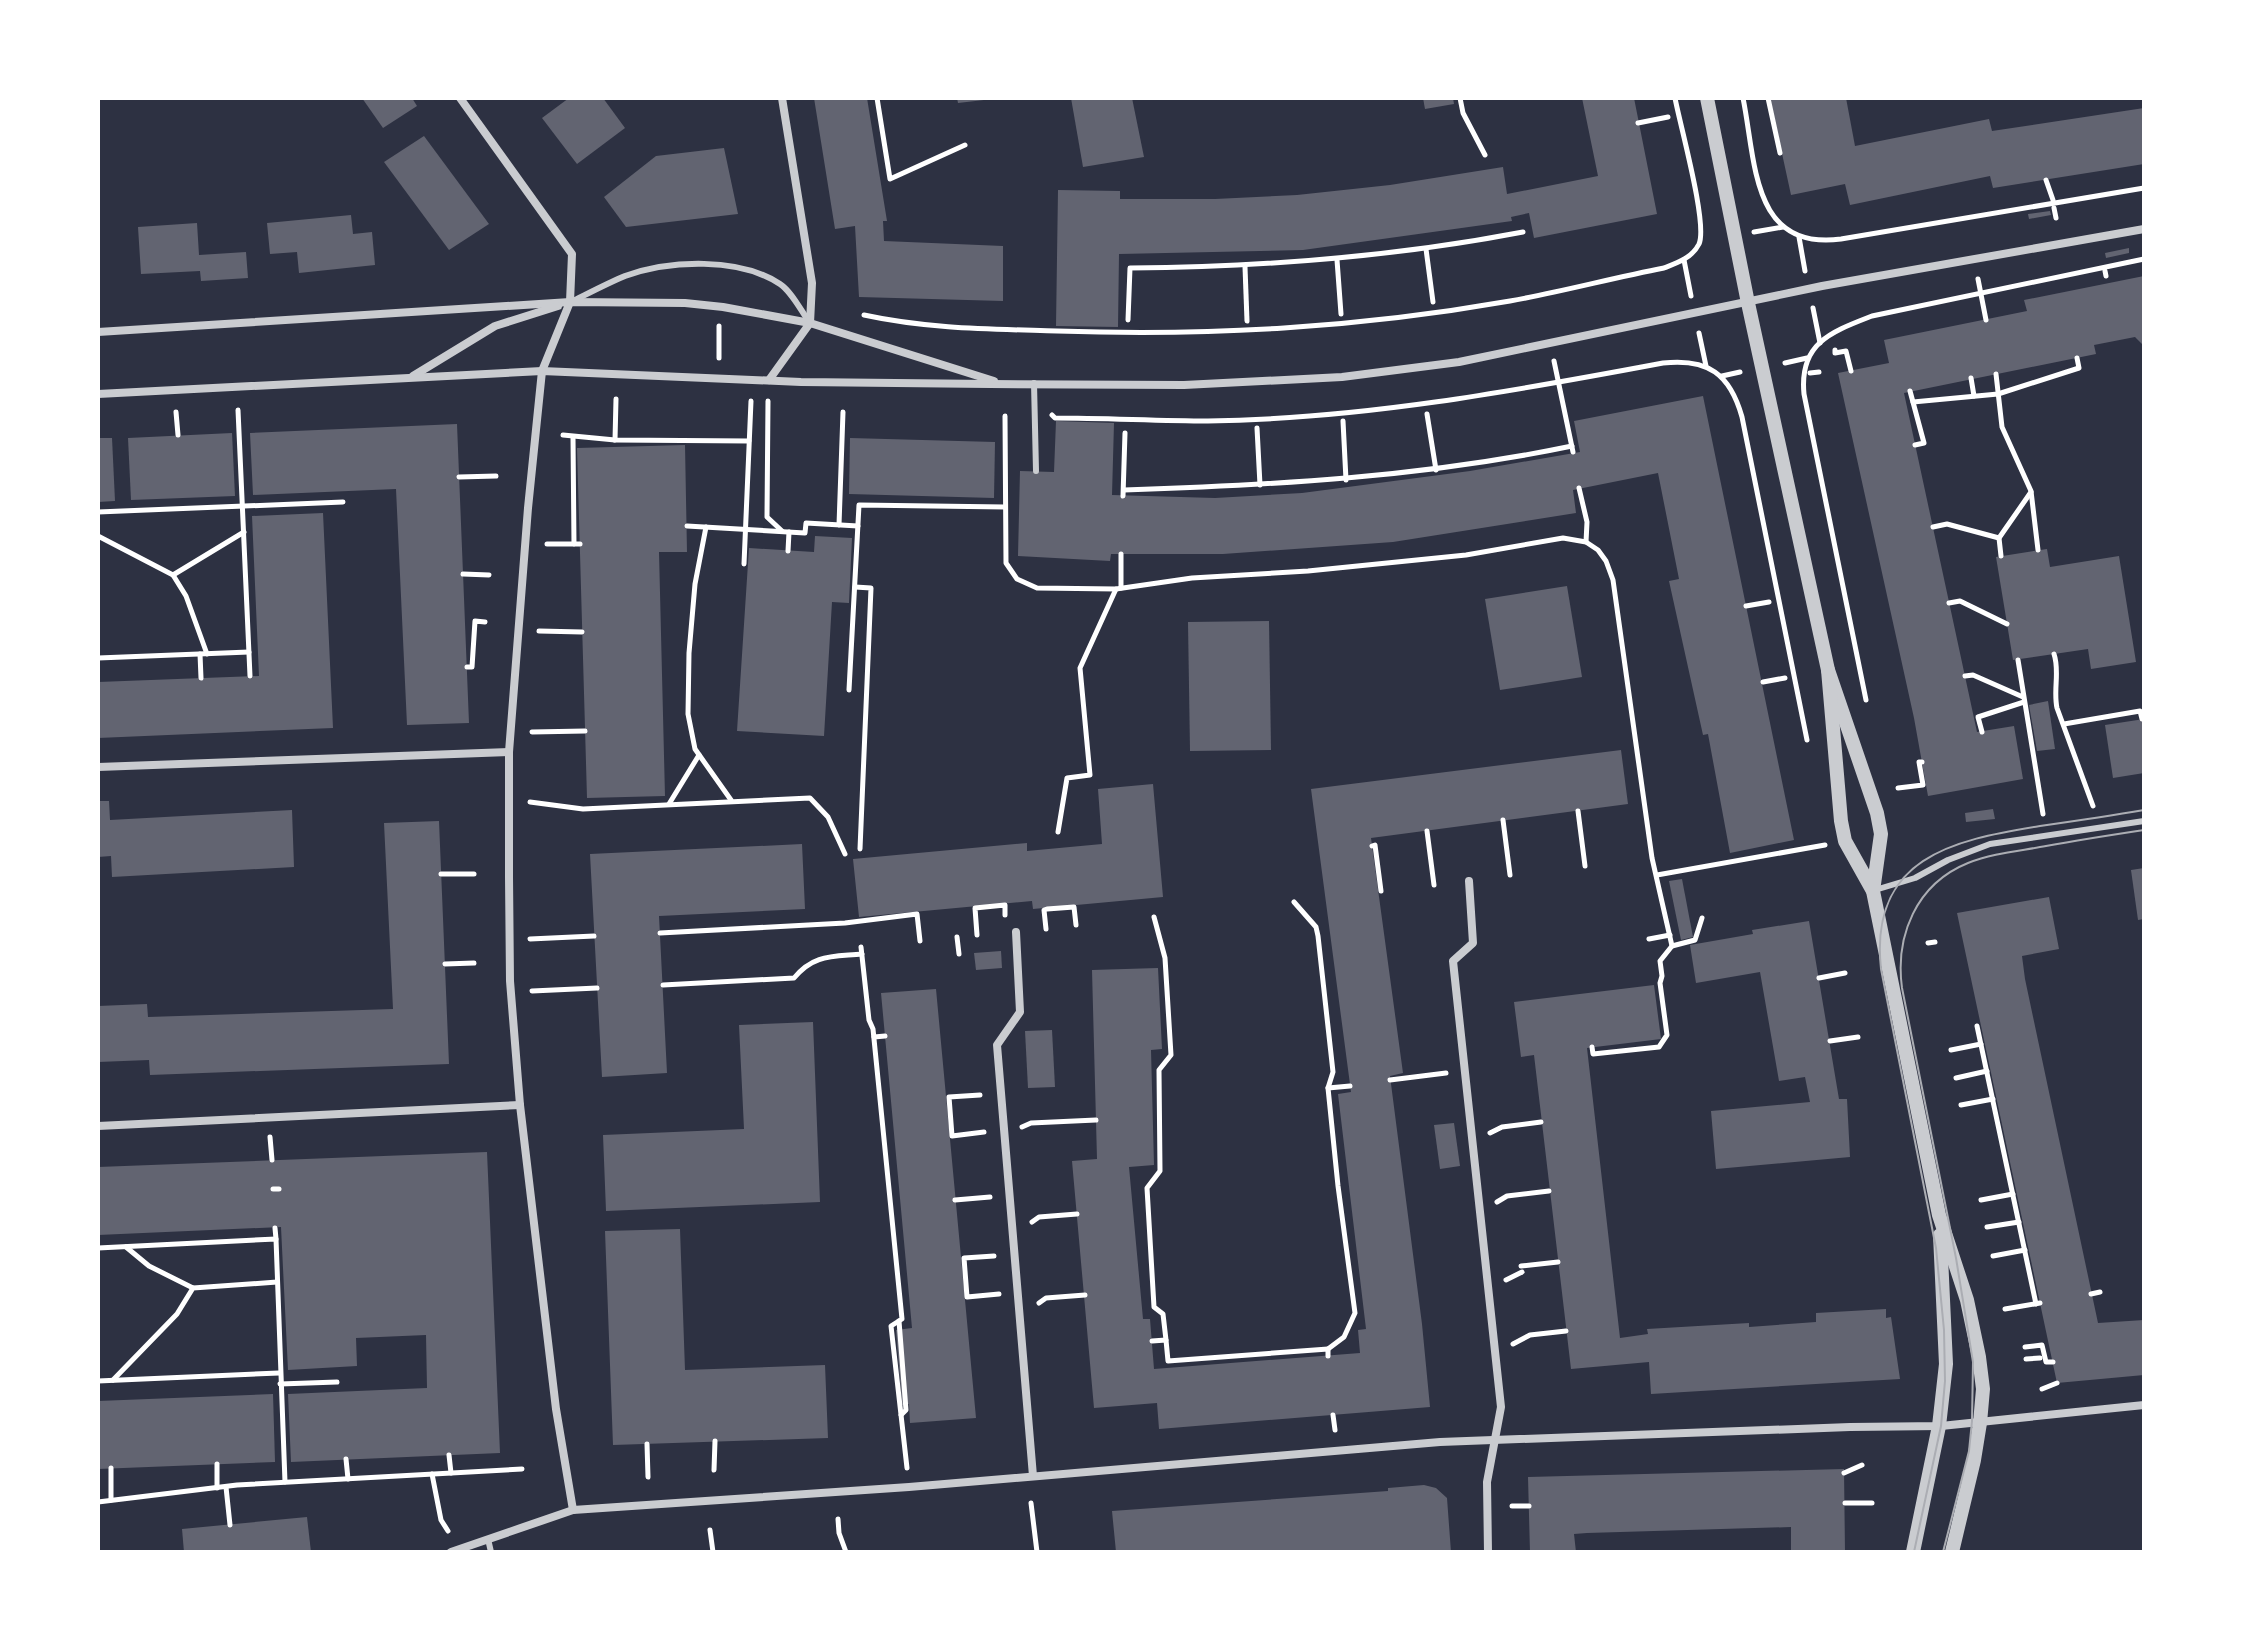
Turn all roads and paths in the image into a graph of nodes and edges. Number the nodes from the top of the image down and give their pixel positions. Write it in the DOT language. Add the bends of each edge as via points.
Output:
graph roads {
  1 [pos="460,98"];
  2 [pos="782,98"];
  3 [pos="877,98"];
  4 [pos="1460,98"];
  5 [pos="1675,98"];
  6 [pos="1707,98"];
  7 [pos="1743,98"];
  8 [pos="1768,98"];
  9 [pos="1668,117"];
  10 [pos="1638,123"];
  11 [pos="965,145"];
  12 [pos="1485,155"];
  13 [pos="1770,155"];
  14 [pos="2046,180"];
  15 [pos="2144,188"];
  16 [pos="2053,200"];
  17 [pos="2054,208"];
  18 [pos="2056,218"];
  19 [pos="1783,227"];
  20 [pos="2144,229"];
  21 [pos="1764,230"];
  22 [pos="1523,232"];
  23 [pos="1799,236"];
  24 [pos="1710,242"];
  25 [pos="1699,244"];
  26 [pos="1426,249"];
  27 [pos="1803,257"];
  28 [pos="1975,258"];
  29 [pos="2144,259"];
  30 [pos="1337,260"];
  31 [pos="1684,260"];
  32 [pos="1245,267"];
  33 [pos="1688,279"];
  34 [pos="1981,293"];
  35 [pos="570,302"];
  36 [pos="1433,302"];
  37 [pos="1748,303"];
  38 [pos="1341,314"];
  39 [pos="864,315"];
  40 [pos="1128,320"];
  41 [pos="1986,320"];
  42 [pos="1247,321"];
  43 [pos="810,323"];
  44 [pos="719,326"];
  45 [pos="1817,326"];
  46 [pos="98,332"];
  47 [pos="1820,343"];
  48 [pos="1551,345"];
  49 [pos="1701,346"];
  50 [pos="1835,350"];
  51 [pos="1808,358"];
  52 [pos="2077,358"];
  53 [pos="730,361"];
  54 [pos="1795,361"];
  55 [pos="1706,367"];
  56 [pos="542,371"];
  57 [pos="1743,371"];
  58 [pos="1851,371"];
  59 [pos="1819,372"];
  60 [pos="1810,373"];
  61 [pos="1996,374"];
  62 [pos="1722,376"];
  63 [pos="411,377"];
  64 [pos="1971,378"];
  65 [pos="769,380"];
  66 [pos="1559,382"];
  67 [pos="1034,383"];
  68 [pos="1003,384"];
  69 [pos="98,394"];
  70 [pos="1998,394"];
  71 [pos="1974,396"];
  72 [pos="616,399"];
  73 [pos="751,401"];
  74 [pos="238,410"];
  75 [pos="176,412"];
  76 [pos="843,412"];
  77 [pos="1427,414"];
  78 [pos="1005,416"];
  79 [pos="1055,418"];
  80 [pos="1343,421"];
  81 [pos="1257,428"];
  82 [pos="1125,433"];
  83 [pos="178,435"];
  84 [pos="563,435"];
  85 [pos="573,437"];
  86 [pos="615,440"];
  87 [pos="749,441"];
  88 [pos="1915,445"];
  89 [pos="1436,470"];
  90 [pos="1036,471"];
  91 [pos="496,476"];
  92 [pos="459,477"];
  93 [pos="1346,480"];
  94 [pos="1260,485"];
  95 [pos="1579,488"];
  96 [pos="2031,491"];
  97 [pos="343,502"];
  98 [pos="242,506"];
  99 [pos="1005,507"];
  100 [pos="98,512"];
  101 [pos="839,525"];
  102 [pos="687,526"];
  103 [pos="858,526"];
  104 [pos="706,527"];
  105 [pos="1933,527"];
  106 [pos="746,529"];
  107 [pos="244,532"];
  108 [pos="786,532"];
  109 [pos="98,536"];
  110 [pos="1999,538"];
  111 [pos="1586,542"];
  112 [pos="547,544"];
  113 [pos="2038,550"];
  114 [pos="788,551"];
  115 [pos="1121,554"];
  116 [pos="2001,556"];
  117 [pos="744,564"];
  118 [pos="463,574"];
  119 [pos="173,575"];
  120 [pos="489,575"];
  121 [pos="855,587"];
  122 [pos="1118,588"];
  123 [pos="1769,602"];
  124 [pos="1949,603"];
  125 [pos="1746,606"];
  126 [pos="485,622"];
  127 [pos="2007,624"];
  128 [pos="539,631"];
  129 [pos="582,632"];
  130 [pos="249,652"];
  131 [pos="203,654"];
  132 [pos="2054,654"];
  133 [pos="98,658"];
  134 [pos="2018,660"];
  135 [pos="467,667"];
  136 [pos="1828,670"];
  137 [pos="250,676"];
  138 [pos="1965,676"];
  139 [pos="201,678"];
  140 [pos="1785,678"];
  141 [pos="1763,682"];
  142 [pos="849,690"];
  143 [pos="2024,700"];
  144 [pos="1868,707"];
  145 [pos="2142,719"];
  146 [pos="2064,724"];
  147 [pos="585,731"];
  148 [pos="532,732"];
  149 [pos="1982,732"];
  150 [pos="509,752"];
  151 [pos="699,755"];
  152 [pos="1810,755"];
  153 [pos="1922,762"];
  154 [pos="98,767"];
  155 [pos="1898,788"];
  156 [pos="529,801"];
  157 [pos="731,801"];
  158 [pos="669,805"];
  159 [pos="2093,806"];
  160 [pos="1578,811"];
  161 [pos="2043,814"];
  162 [pos="1503,820"];
  163 [pos="2144,821"];
  164 [pos="1427,831"];
  165 [pos="1058,832"];
  166 [pos="1372,846"];
  167 [pos="1812,848"];
  168 [pos="860,849"];
  169 [pos="845,854"];
  170 [pos="1585,866"];
  171 [pos="441,874"];
  172 [pos="474,874"];
  173 [pos="1510,875"];
  174 [pos="1657,875"];
  175 [pos="1469,881"];
  176 [pos="1434,885"];
  177 [pos="1381,891"];
  178 [pos="1873,891"];
  179 [pos="1294,902"];
  180 [pos="1003,905"];
  181 [pos="1154,917"];
  182 [pos="1702,918"];
  183 [pos="1076,925"];
  184 [pos="1046,929"];
  185 [pos="1016,932"];
  186 [pos="660,933"];
  187 [pos="977,935"];
  188 [pos="1670,935"];
  189 [pos="594,936"];
  190 [pos="957,937"];
  191 [pos="530,939"];
  192 [pos="1649,939"];
  193 [pos="920,941"];
  194 [pos="1672,946"];
  195 [pos="959,954"];
  196 [pos="474,963"];
  197 [pos="445,964"];
  198 [pos="1845,973"];
  199 [pos="1819,978"];
  200 [pos="663,985"];
  201 [pos="597,988"];
  202 [pos="532,991"];
  203 [pos="1977,1026"];
  204 [pos="885,1036"];
  205 [pos="874,1037"];
  206 [pos="1858,1037"];
  207 [pos="1830,1041"];
  208 [pos="1981,1044"];
  209 [pos="1592,1047"];
  210 [pos="1951,1050"];
  211 [pos="1987,1071"];
  212 [pos="1449,1073"];
  213 [pos="1956,1078"];
  214 [pos="1390,1080"];
  215 [pos="1350,1086"];
  216 [pos="1328,1088"];
  217 [pos="980,1095"];
  218 [pos="1993,1099"];
  219 [pos="520,1105"];
  220 [pos="1961,1105"];
  221 [pos="1096,1120"];
  222 [pos="1541,1122"];
  223 [pos="1031,1123"];
  224 [pos="98,1126"];
  225 [pos="1499,1128"];
  226 [pos="983,1133"];
  227 [pos="1549,1191"];
  228 [pos="2013,1194"];
  229 [pos="1507,1196"];
  230 [pos="990,1197"];
  231 [pos="955,1200"];
  232 [pos="1981,1200"];
  233 [pos="1077,1214"];
  234 [pos="1939,1215"];
  235 [pos="2019,1222"];
  236 [pos="1987,1227"];
  237 [pos="275,1228"];
  238 [pos="1013,1238"];
  239 [pos="276,1239"];
  240 [pos="125,1247"];
  241 [pos="98,1248"];
  242 [pos="2025,1250"];
  243 [pos="995,1256"];
  244 [pos="1993,1256"];
  245 [pos="1558,1262"];
  246 [pos="1520,1271"];
  247 [pos="277,1282"];
  248 [pos="193,1288"];
  249 [pos="2100,1292"];
  250 [pos="999,1294"];
  251 [pos="2091,1294"];
  252 [pos="1085,1295"];
  253 [pos="1046,1298"];
  254 [pos="2005,1309"];
  255 [pos="899,1321"];
  256 [pos="1566,1331"];
  257 [pos="1524,1339"];
  258 [pos="1166,1340"];
  259 [pos="1152,1341"];
  260 [pos="2025,1347"];
  261 [pos="2040,1358"];
  262 [pos="2026,1359"];
  263 [pos="2053,1362"];
  264 [pos="279,1373"];
  265 [pos="113,1380"];
  266 [pos="98,1381"];
  267 [pos="337,1382"];
  268 [pos="2057,1383"];
  269 [pos="280,1384"];
  270 [pos="2042,1389"];
  271 [pos="2144,1405"];
  272 [pos="901,1415"];
  273 [pos="1980,1423"];
  274 [pos="1939,1426"];
  275 [pos="715,1441"];
  276 [pos="1495,1442"];
  277 [pos="647,1444"];
  278 [pos="905,1451"];
  279 [pos="449,1455"];
  280 [pos="346,1459"];
  281 [pos="217,1464"];
  282 [pos="1862,1465"];
  283 [pos="111,1468"];
  284 [pos="522,1469"];
  285 [pos="714,1470"];
  286 [pos="451,1473"];
  287 [pos="1844,1473"];
  288 [pos="432,1474"];
  289 [pos="1033,1476"];
  290 [pos="648,1477"];
  291 [pos="348,1479"];
  292 [pos="285,1482"];
  293 [pos="226,1487"];
  294 [pos="217,1488"];
  295 [pos="111,1500"];
  296 [pos="98,1502"];
  297 [pos="1031,1503"];
  298 [pos="1845,1503"];
  299 [pos="1872,1503"];
  300 [pos="1512,1506"];
  301 [pos="1529,1506"];
  302 [pos="573,1510"];
  303 [pos="838,1519"];
  304 [pos="230,1525"];
  305 [pos="710,1530"];
  306 [pos="488,1539"];
  307 [pos="455,1550"];
  308 [pos="491,1552"];
  309 [pos="713,1552"];
  310 [pos="846,1552"];
  311 [pos="1037,1552"];
  312 [pos="1488,1552"];
  313 [pos="1913,1552"];
  314 [pos="1952,1552"];
  1 -- 35 [label="street" via="572,254"];
  2 -- 43 [label="street" via="812,283"];
  3 -- 11 [label="path" via="890,179"];
  4 -- 12 [label="path"];
  5 -- 25 [label="path" via="1697,201"];
  6 -- 37 [label="street"];
  7 -- 19 [label="path" via="1763,199"];
  8 -- 13 [label="path" via="1781,153"];
  9 -- 10 [label="path"];
  14 -- 16 [label="path"];
  15 -- 23 [label="path" via="1841,239"];
  17 -- 18 [label="path"];
  19 -- 21 [label="path"];
  19 -- 23 [label="path"];
  20 -- 28 [label="street"];
  22 -- 26 [label="path"];
  23 -- 27 [label="path"];
  24 -- 25 [label="path"];
  25 -- 31 [label="path"];
  26 -- 30 [label="path"];
  26 -- 36 [label="path"];
  28 -- 34 [label="path"];
  28 -- 37 [label="street"];
  29 -- 34 [label="path"];
  30 -- 32 [label="path"];
  30 -- 38 [label="path"];
  31 -- 33 [label="path"];
  31 -- 39 [label="path" via="1513,301 1268,331 986,330"];
  32 -- 40 [label="path" via="1130,268"];
  32 -- 42 [label="path"];
  34 -- 41 [label="path"];
  34 -- 47 [label="path" via="1872,316 1844,326"];
  35 -- 43 [label="street" via="685,303"];
  35 -- 43 [label="lane" via="626,276 711,264 754,272 783,286"];
  35 -- 46 [label="street"];
  35 -- 56 [label="street"];
  35 -- 63 [label="street" via="495,326"];
  37 -- 48 [label="street"];
  37 -- 136 [label="street"];
  43 -- 65 [label="street"];
  43 -- 68 [label="street"];
  44 -- 53 [label="path" via="719,361"];
  45 -- 47 [label="path"];
  47 -- 51 [label="path"];
  48 -- 66 [label="path"];
  48 -- 67 [label="street" via="1342,377 1184,385"];
  49 -- 55 [label="path"];
  50 -- 58 [label="path" via="1846,351"];
  51 -- 54 [label="path"];
  51 -- 144 [label="path" via="1804,394"];
  52 -- 70 [label="path" via="2079,368"];
  55 -- 62 [label="path"];
  55 -- 66 [label="path" via="1681,361"];
  56 -- 63 [label="street"];
  56 -- 65 [label="street"];
  56 -- 150 [label="street"];
  57 -- 62 [label="path"];
  59 -- 60 [label="path"];
  61 -- 70 [label="path"];
  62 -- 152 [label="path" via="1742,417"];
  63 -- 69 [label="street"];
  64 -- 71 [label="path"];
  65 -- 68 [label="street"];
  65 -- 108 [label="path" via="767,517"];
  66 -- 79 [label="path" via="1391,407 1283,416 1209,421"];
  66 -- 89 [label="path" via="1573,449"];
  67 -- 68 [label="street"];
  67 -- 90 [label="lane"];
  70 -- 71 [label="path"];
  70 -- 96 [label="path" via="2002,427"];
  71 -- 88 [label="path" via="1910,397 1924,443"];
  72 -- 86 [label="path"];
  73 -- 87 [label="path"];
  74 -- 98 [label="path"];
  75 -- 83 [label="path"];
  76 -- 101 [label="path"];
  77 -- 89 [label="path"];
  78 -- 99 [label="path"];
  80 -- 93 [label="path"];
  81 -- 94 [label="path"];
  82 -- 94 [label="path" via="1123,493"];
  84 -- 85 [label="path"];
  85 -- 86 [label="path"];
  85 -- 112 [label="path" via="577,544"];
  86 -- 87 [label="path"];
  87 -- 106 [label="path"];
  89 -- 93 [label="path"];
  91 -- 92 [label="path"];
  93 -- 94 [label="path"];
  95 -- 111 [label="path"];
  96 -- 110 [label="path"];
  96 -- 113 [label="path"];
  97 -- 98 [label="path"];
  98 -- 100 [label="path"];
  98 -- 107 [label="path"];
  99 -- 103 [label="path" via="859,505"];
  99 -- 122 [label="path" via="1006,563 1017,579 1037,588"];
  101 -- 103 [label="path"];
  101 -- 108 [label="path" via="806,523 805,533"];
  102 -- 104 [label="path"];
  103 -- 121 [label="path"];
  104 -- 106 [label="path"];
  104 -- 151 [label="path" via="689,653 688,714"];
  105 -- 110 [label="path" via="1947,524"];
  106 -- 108 [label="path"];
  106 -- 117 [label="path"];
  107 -- 119 [label="path"];
  107 -- 130 [label="path"];
  108 -- 114 [label="path"];
  109 -- 119 [label="path"];
  110 -- 116 [label="path"];
  111 -- 122 [label="path" via="1563,538 1466,555"];
  111 -- 174 [label="path" via="1606,561 1613,580"];
  115 -- 122 [label="path"];
  118 -- 120 [label="path"];
  119 -- 131 [label="path" via="186,596"];
  121 -- 142 [label="path"];
  121 -- 168 [label="path" via="871,588"];
  122 -- 165 [label="path" via="1080,668 1090,775 1067,778"];
  123 -- 125 [label="path"];
  124 -- 127 [label="path" via="1960,601"];
  126 -- 135 [label="path" via="475,621 472,667"];
  128 -- 129 [label="path"];
  130 -- 131 [label="path"];
  130 -- 137 [label="path"];
  131 -- 133 [label="path"];
  131 -- 139 [label="path"];
  132 -- 146 [label="path" via="2054,695"];
  134 -- 143 [label="path"];
  136 -- 178 [label="street" via="1845,841"];
  136 -- 178 [label="street" via="1877,813 1881,834"];
  138 -- 143 [label="path"];
  140 -- 141 [label="path"];
  143 -- 149 [label="path" via="1978,717"];
  143 -- 161 [label="path"];
  145 -- 146 [label="path" via="2140,711"];
  146 -- 159 [label="path"];
  147 -- 148 [label="path"];
  150 -- 154 [label="street"];
  150 -- 219 [label="street" via="510,981"];
  151 -- 157 [label="path"];
  151 -- 158 [label="path"];
  153 -- 155 [label="path" via="1923,785"];
  156 -- 158 [label="path" via="583,809"];
  157 -- 158 [label="path"];
  157 -- 169 [label="path" via="810,798 828,817"];
  160 -- 170 [label="path"];
  162 -- 173 [label="path"];
  163 -- 178 [label="lane" via="1990,844"];
  164 -- 176 [label="path"];
  166 -- 177 [label="path"];
  167 -- 174 [label="path"];
  171 -- 172 [label="path"];
  174 -- 188 [label="path"];
  175 -- 276 [label="street" via="1473,943 1453,961 1454,983 1501,1407"];
  178 -- 234 [label="street"];
  179 -- 216 [label="path" via="1316,927 1333,1072"];
  180 -- 187 [label="path" via="975,908"];
  181 -- 258 [label="path" via="1165,958 1171,1055 1159,1070 1160,1171 1147,1188 1154,1307 1163,1314"];
  182 -- 194 [label="path" via="1695,940"];
  183 -- 184 [label="path" via="1074,907 1060,907 1044,910"];
  185 -- 238 [label="street" via="1020,1012 997,1045"];
  186 -- 193 [label="path" via="917,914"];
  188 -- 192 [label="path"];
  188 -- 194 [label="path"];
  189 -- 191 [label="path"];
  190 -- 195 [label="path"];
  194 -- 209 [label="path" via="1660,961 1667,1035 1659,1047 1593,1054"];
  196 -- 197 [label="path"];
  198 -- 199 [label="path"];
  200 -- 205 [label="path" via="794,978 806,963 862,950"];
  201 -- 202 [label="path"];
  203 -- 208 [label="path"];
  204 -- 205 [label="path"];
  205 -- 255 [label="path"];
  206 -- 207 [label="path"];
  208 -- 210 [label="path"];
  208 -- 211 [label="path"];
  211 -- 213 [label="path"];
  211 -- 218 [label="path"];
  212 -- 214 [label="path"];
  215 -- 216 [label="path"];
  216 -- 258 [label="path" via="1355,1313 1344,1337 1328,1352 1168,1361"];
  217 -- 226 [label="path" via="949,1097 949,1116 952,1136"];
  218 -- 220 [label="path"];
  218 -- 228 [label="path"];
  219 -- 224 [label="street"];
  219 -- 302 [label="street"];
  221 -- 223 [label="path"];
  222 -- 225 [label="path"];
  227 -- 229 [label="path"];
  228 -- 232 [label="path"];
  228 -- 235 [label="path"];
  230 -- 231 [label="path"];
  233 -- 238 [label="path" via="1039,1217"];
  234 -- 273 [label="street" via="1972,1323 1983,1389"];
  234 -- 274 [label="street" via="1946,1364"];
  235 -- 236 [label="path"];
  235 -- 242 [label="path"];
  237 -- 239 [label="path"];
  238 -- 289 [label="street"];
  239 -- 240 [label="path"];
  239 -- 247 [label="path"];
  240 -- 241 [label="path"];
  240 -- 248 [label="path"];
  242 -- 244 [label="path"];
  242 -- 254 [label="path" via="2038,1304"];
  243 -- 250 [label="path" via="964,1258 964,1278 967,1297"];
  245 -- 246 [label="path"];
  247 -- 248 [label="path"];
  247 -- 264 [label="path"];
  248 -- 265 [label="path" via="177,1314"];
  249 -- 251 [label="path"];
  252 -- 253 [label="path"];
  255 -- 272 [label="path" via="906,1410"];
  255 -- 272 [label="path" via="891,1326"];
  256 -- 257 [label="path"];
  258 -- 259 [label="path"];
  260 -- 263 [label="path" via="2042,1345 2046,1362"];
  261 -- 262 [label="path"];
  264 -- 265 [label="path"];
  264 -- 269 [label="path"];
  265 -- 266 [label="path"];
  267 -- 269 [label="path"];
  268 -- 270 [label="path"];
  269 -- 292 [label="path"];
  271 -- 273 [label="street"];
  272 -- 278 [label="path"];
  273 -- 274 [label="street"];
  273 -- 314 [label="street"];
  274 -- 276 [label="street"];
  274 -- 313 [label="street"];
  275 -- 285 [label="path"];
  276 -- 289 [label="street" via="1440,1442"];
  276 -- 312 [label="street" via="1487,1482"];
  277 -- 290 [label="path"];
  279 -- 286 [label="path"];
  280 -- 291 [label="path"];
  281 -- 294 [label="path"];
  282 -- 287 [label="path"];
  283 -- 295 [label="path"];
  284 -- 286 [label="path"];
  286 -- 288 [label="path"];
  288 -- 291 [label="path"];
  288 -- 307 [label="path" via="441,1520"];
  289 -- 302 [label="street"];
  291 -- 292 [label="path"];
  292 -- 293 [label="path"];
  293 -- 294 [label="path"];
  293 -- 304 [label="path"];
  294 -- 295 [label="path"];
  295 -- 296 [label="path"];
  297 -- 311 [label="path"];
  298 -- 299 [label="path"];
  300 -- 301 [label="path"];
  302 -- 306 [label="street"];
  303 -- 310 [label="path"];
  305 -- 309 [label="path"];
  306 -- 307 [label="street"];
  306 -- 308 [label="lane"];
}
